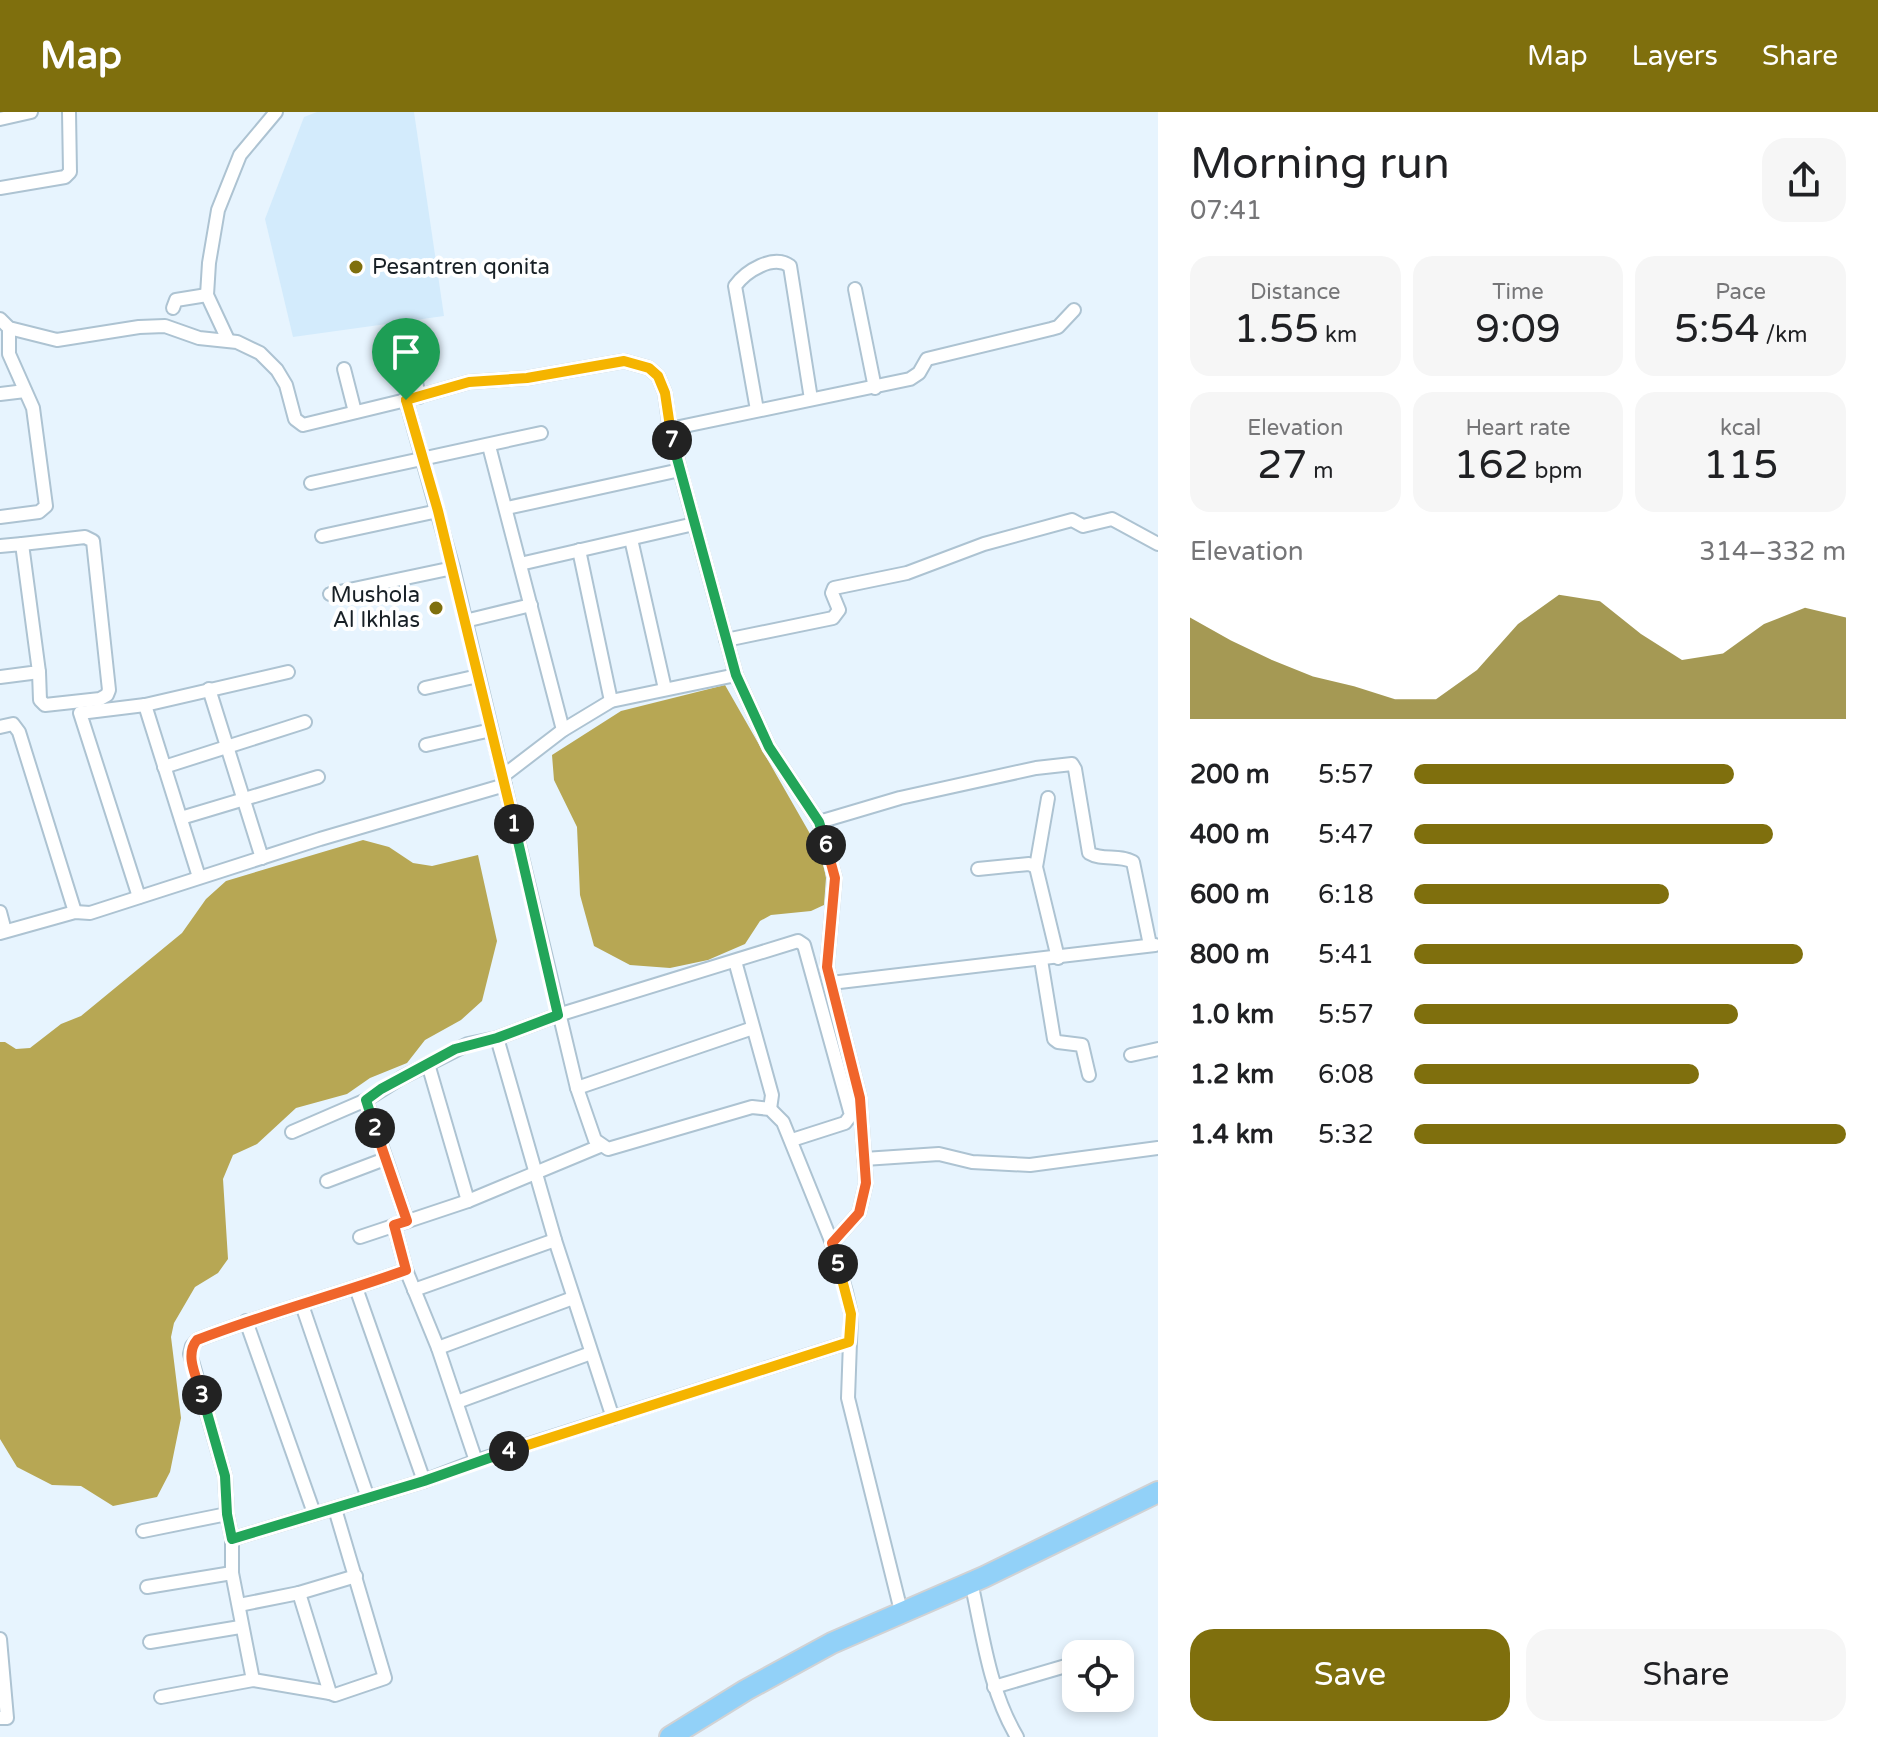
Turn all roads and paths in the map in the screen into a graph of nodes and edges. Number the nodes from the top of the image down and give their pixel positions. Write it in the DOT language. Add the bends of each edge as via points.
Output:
graph roads {
  1 [pos="30,112"];
  2 [pos="69,112"];
  3 [pos="276,112"];
  4 [pos="0,119"];
  5 [pos="0,188"];
  6 [pos="855,289"];
  7 [pos="207,295"];
  8 [pos="173,308"];
  9 [pos="1074,310"];
  10 [pos="4,324"];
  11 [pos="228,340"];
  12 [pos="4,355"];
  13 [pos="413,367"];
  14 [pos="344,369"];
  15 [pos="875,388"];
  16 [pos="25,391"];
  17 [pos="0,394"];
  18 [pos="413,399"];
  19 [pos="811,399"];
  20 [pos="757,410"];
  21 [pos="355,412"];
  22 [pos="670,429"];
  23 [pos="541,433"];
  24 [pos="489,446"];
  25 [pos="424,460"];
  26 [pos="680,470"];
  27 [pos="311,483"];
  28 [pos="507,508"];
  29 [pos="438,511"];
  30 [pos="0,517"];
  31 [pos="694,524"];
  32 [pos="322,536"];
  33 [pos="631,539"];
  34 [pos="22,544"];
  35 [pos="1158,544"];
  36 [pos="0,546"];
  37 [pos="579,550"];
  38 [pos="520,564"];
  39 [pos="453,568"];
  40 [pos="330,594"];
  41 [pos="531,605"];
  42 [pos="465,621"];
  43 [pos="726,640"];
  44 [pos="39,672"];
  45 [pos="288,672"];
  46 [pos="736,675"];
  47 [pos="478,676"];
  48 [pos="0,677"];
  49 [pos="425,688"];
  50 [pos="209,689"];
  51 [pos="665,689"];
  52 [pos="611,701"];
  53 [pos="145,705"];
  54 [pos="305,722"];
  55 [pos="0,727"];
  56 [pos="491,730"];
  57 [pos="563,730"];
  58 [pos="426,745"];
  59 [pos="225,746"];
  60 [pos="164,767"];
  61 [pos="318,777"];
  62 [pos="504,780"];
  63 [pos="1048,798"];
  64 [pos="243,799"];
  65 [pos="181,818"];
  66 [pos="819,822"];
  67 [pos="262,858"];
  68 [pos="1036,867"];
  69 [pos="978,869"];
  70 [pos="199,877"];
  71 [pos="139,897"];
  72 [pos="0,912"];
  73 [pos="75,912"];
  74 [pos="2,935"];
  75 [pos="1154,945"];
  76 [pos="1058,958"];
  77 [pos="1041,960"];
  78 [pos="735,961"];
  79 [pos="831,983"];
  80 [pos="558,1015"];
  81 [pos="753,1028"];
  82 [pos="497,1038"];
  83 [pos="1158,1049"];
  84 [pos="1131,1055"];
  85 [pos="428,1064"];
  86 [pos="1089,1075"];
  87 [pos="577,1088"];
  88 [pos="366,1100"];
  89 [pos="770,1109"];
  90 [pos="292,1132"];
  91 [pos="792,1140"];
  92 [pos="600,1146"];
  93 [pos="1158,1148"];
  94 [pos="385,1159"];
  95 [pos="864,1159"];
  96 [pos="535,1174"];
  97 [pos="327,1181"];
  98 [pos="468,1201"];
  99 [pos="400,1223"];
  100 [pos="360,1237"];
  101 [pos="555,1240"];
  102 [pos="832,1243"];
  103 [pos="406,1270"];
  104 [pos="356,1288"];
  105 [pos="414,1290"];
  106 [pos="573,1298"];
  107 [pos="302,1305"];
  108 [pos="246,1321"];
  109 [pos="849,1342"];
  110 [pos="438,1348"];
  111 [pos="591,1353"];
  112 [pos="457,1402"];
  113 [pos="613,1418"];
  114 [pos="476,1461"];
  115 [pos="424,1481"];
  116 [pos="1158,1492"];
  117 [pos="368,1498"];
  118 [pos="335,1509"];
  119 [pos="314,1513"];
  120 [pos="227,1514"];
  121 [pos="143,1531"];
  122 [pos="232,1539"];
  123 [pos="232,1573"];
  124 [pos="356,1576"];
  125 [pos="971,1582"];
  126 [pos="147,1587"];
  127 [pos="299,1593"];
  128 [pos="239,1605"];
  129 [pos="901,1611"];
  130 [pos="240,1627"];
  131 [pos="0,1639"];
  132 [pos="150,1642"];
  133 [pos="1062,1667"];
  134 [pos="253,1680"];
  135 [pos="994,1687"];
  136 [pos="330,1693"];
  137 [pos="161,1697"];
  138 [pos="0,1718"];
  139 [pos="670,1737"];
  140 [pos="1017,1737"];
  1 -- 4 [label="street"];
  2 -- 5 [label="street" via="70,172"];
  3 -- 7 [label="street" via="240,155 222,197"];
  6 -- 15 [label="street"];
  7 -- 8 [label="street" via="176,300"];
  7 -- 11 [label="street"];
  9 -- 15 [label="street" via="1058,327 931,357 916,376"];
  10 -- 11 [label="street" via="57,340 165,326 199,338"];
  10 -- 12 [label="street"];
  11 -- 21 [label="street" via="260,353 277,370 298,424"];
  12 -- 16 [label="street"];
  13 -- 18 [label="street"];
  14 -- 21 [label="street"];
  15 -- 19 [label="street"];
  16 -- 17 [label="street"];
  16 -- 30 [label="street" via="33,408 46,506 39,512"];
  18 -- 21 [label="street"];
  18 -- 22 [label="street" via="469,382 624,361 658,376"];
  18 -- 25 [label="street"];
  19 -- 20 [label="street"];
  19 -- 20 [label="street" via="790,266 773,262 743,275 735,286"];
  20 -- 22 [label="street"];
  22 -- 26 [label="street"];
  23 -- 24 [label="street"];
  24 -- 25 [label="street"];
  24 -- 28 [label="street"];
  25 -- 27 [label="street"];
  25 -- 29 [label="street"];
  26 -- 28 [label="street"];
  26 -- 31 [label="street"];
  28 -- 38 [label="street"];
  29 -- 32 [label="street"];
  29 -- 39 [label="street"];
  31 -- 33 [label="street"];
  31 -- 43 [label="street"];
  33 -- 37 [label="street"];
  33 -- 51 [label="street"];
  34 -- 36 [label="street"];
  34 -- 44 [label="street"];
  34 -- 44 [label="street" via="85,537 93,541 109,690 100,699 45,705 40,700"];
  35 -- 43 [label="street" via="1112,519 1083,526 1072,520 984,544 907,573 834,588 839,610 833,618"];
  37 -- 38 [label="street"];
  37 -- 52 [label="street"];
  38 -- 41 [label="street"];
  39 -- 40 [label="street"];
  39 -- 42 [label="street"];
  41 -- 42 [label="street"];
  41 -- 57 [label="street"];
  42 -- 47 [label="street"];
  43 -- 46 [label="street"];
  44 -- 48 [label="street"];
  45 -- 50 [label="street"];
  46 -- 51 [label="street"];
  46 -- 66 [label="street" via="769,747"];
  47 -- 49 [label="street"];
  47 -- 56 [label="street"];
  50 -- 53 [label="street"];
  50 -- 59 [label="street"];
  51 -- 52 [label="street"];
  52 -- 57 [label="street"];
  53 -- 60 [label="street"];
  53 -- 71 [label="street" via="80,713"];
  54 -- 59 [label="street"];
  55 -- 73 [label="street" via="13,724 19,732"];
  56 -- 58 [label="street"];
  56 -- 62 [label="street"];
  57 -- 62 [label="street"];
  59 -- 60 [label="street"];
  59 -- 64 [label="street"];
  60 -- 65 [label="street"];
  61 -- 64 [label="street"];
  62 -- 67 [label="street"];
  62 -- 80 [label="street"];
  63 -- 68 [label="street"];
  64 -- 65 [label="street"];
  64 -- 67 [label="street"];
  65 -- 70 [label="street"];
  66 -- 75 [label="street" via="900,798 1072,764 1089,853 1133,862"];
  66 -- 79 [label="street" via="835,878 827,967"];
  67 -- 70 [label="street"];
  68 -- 69 [label="street"];
  68 -- 76 [label="street"];
  70 -- 71 [label="street"];
  71 -- 73 [label="street" via="90,913"];
  72 -- 74 [label="street"];
  73 -- 74 [label="street"];
  75 -- 76 [label="street"];
  76 -- 77 [label="street"];
  77 -- 79 [label="street"];
  77 -- 86 [label="street" via="1054,1039 1082,1045"];
  78 -- 80 [label="street"];
  78 -- 81 [label="street"];
  78 -- 91 [label="street" via="798,941 804,945 851,1115 845,1123"];
  79 -- 95 [label="street" via="860,1098"];
  80 -- 82 [label="street"];
  80 -- 87 [label="street"];
  81 -- 87 [label="street"];
  81 -- 89 [label="street" via="772,1095"];
  82 -- 85 [label="street" via="468,1044"];
  82 -- 96 [label="street"];
  83 -- 84 [label="street"];
  85 -- 88 [label="street"];
  85 -- 98 [label="street"];
  87 -- 92 [label="street"];
  88 -- 90 [label="street"];
  88 -- 94 [label="street"];
  89 -- 91 [label="street"];
  89 -- 92 [label="street" via="752,1107 608,1149"];
  91 -- 102 [label="street"];
  92 -- 96 [label="street"];
  93 -- 95 [label="street" via="1030,1165 939,1154"];
  94 -- 97 [label="street"];
  94 -- 99 [label="street"];
  95 -- 102 [label="street" via="866,1183 859,1213"];
  96 -- 98 [label="street"];
  96 -- 101 [label="street"];
  98 -- 99 [label="street"];
  99 -- 100 [label="street"];
  99 -- 103 [label="street"];
  101 -- 105 [label="street"];
  101 -- 106 [label="street"];
  102 -- 109 [label="street" via="851,1314"];
  103 -- 104 [label="street"];
  103 -- 105 [label="street"];
  104 -- 107 [label="street"];
  104 -- 115 [label="street"];
  105 -- 110 [label="street"];
  106 -- 110 [label="street"];
  106 -- 111 [label="street"];
  107 -- 108 [label="street"];
  107 -- 117 [label="street"];
  108 -- 119 [label="street"];
  108 -- 120 [label="street" via="197,1340 190,1354 225,1476"];
  109 -- 113 [label="street"];
  109 -- 129 [label="street" via="848,1398"];
  110 -- 112 [label="street"];
  111 -- 112 [label="street"];
  111 -- 113 [label="street"];
  112 -- 114 [label="street"];
  113 -- 114 [label="street"];
  114 -- 115 [label="street"];
  115 -- 117 [label="street"];
  116 -- 125 [label="main road"];
  117 -- 118 [label="street"];
  118 -- 119 [label="street"];
  118 -- 124 [label="street"];
  119 -- 122 [label="street"];
  120 -- 121 [label="street"];
  120 -- 122 [label="street"];
  122 -- 123 [label="street"];
  123 -- 126 [label="street"];
  123 -- 128 [label="street"];
  124 -- 127 [label="street"];
  124 -- 136 [label="street" via="385,1678"];
  125 -- 129 [label="main road"];
  125 -- 135 [label="street"];
  127 -- 128 [label="street"];
  127 -- 136 [label="street"];
  128 -- 130 [label="street"];
  129 -- 139 [label="main road" via="807,1656"];
  130 -- 132 [label="street"];
  130 -- 134 [label="street"];
  131 -- 138 [label="street" via="7,1718"];
  133 -- 135 [label="street"];
  134 -- 136 [label="street"];
  134 -- 137 [label="street"];
  135 -- 140 [label="street"];
}
